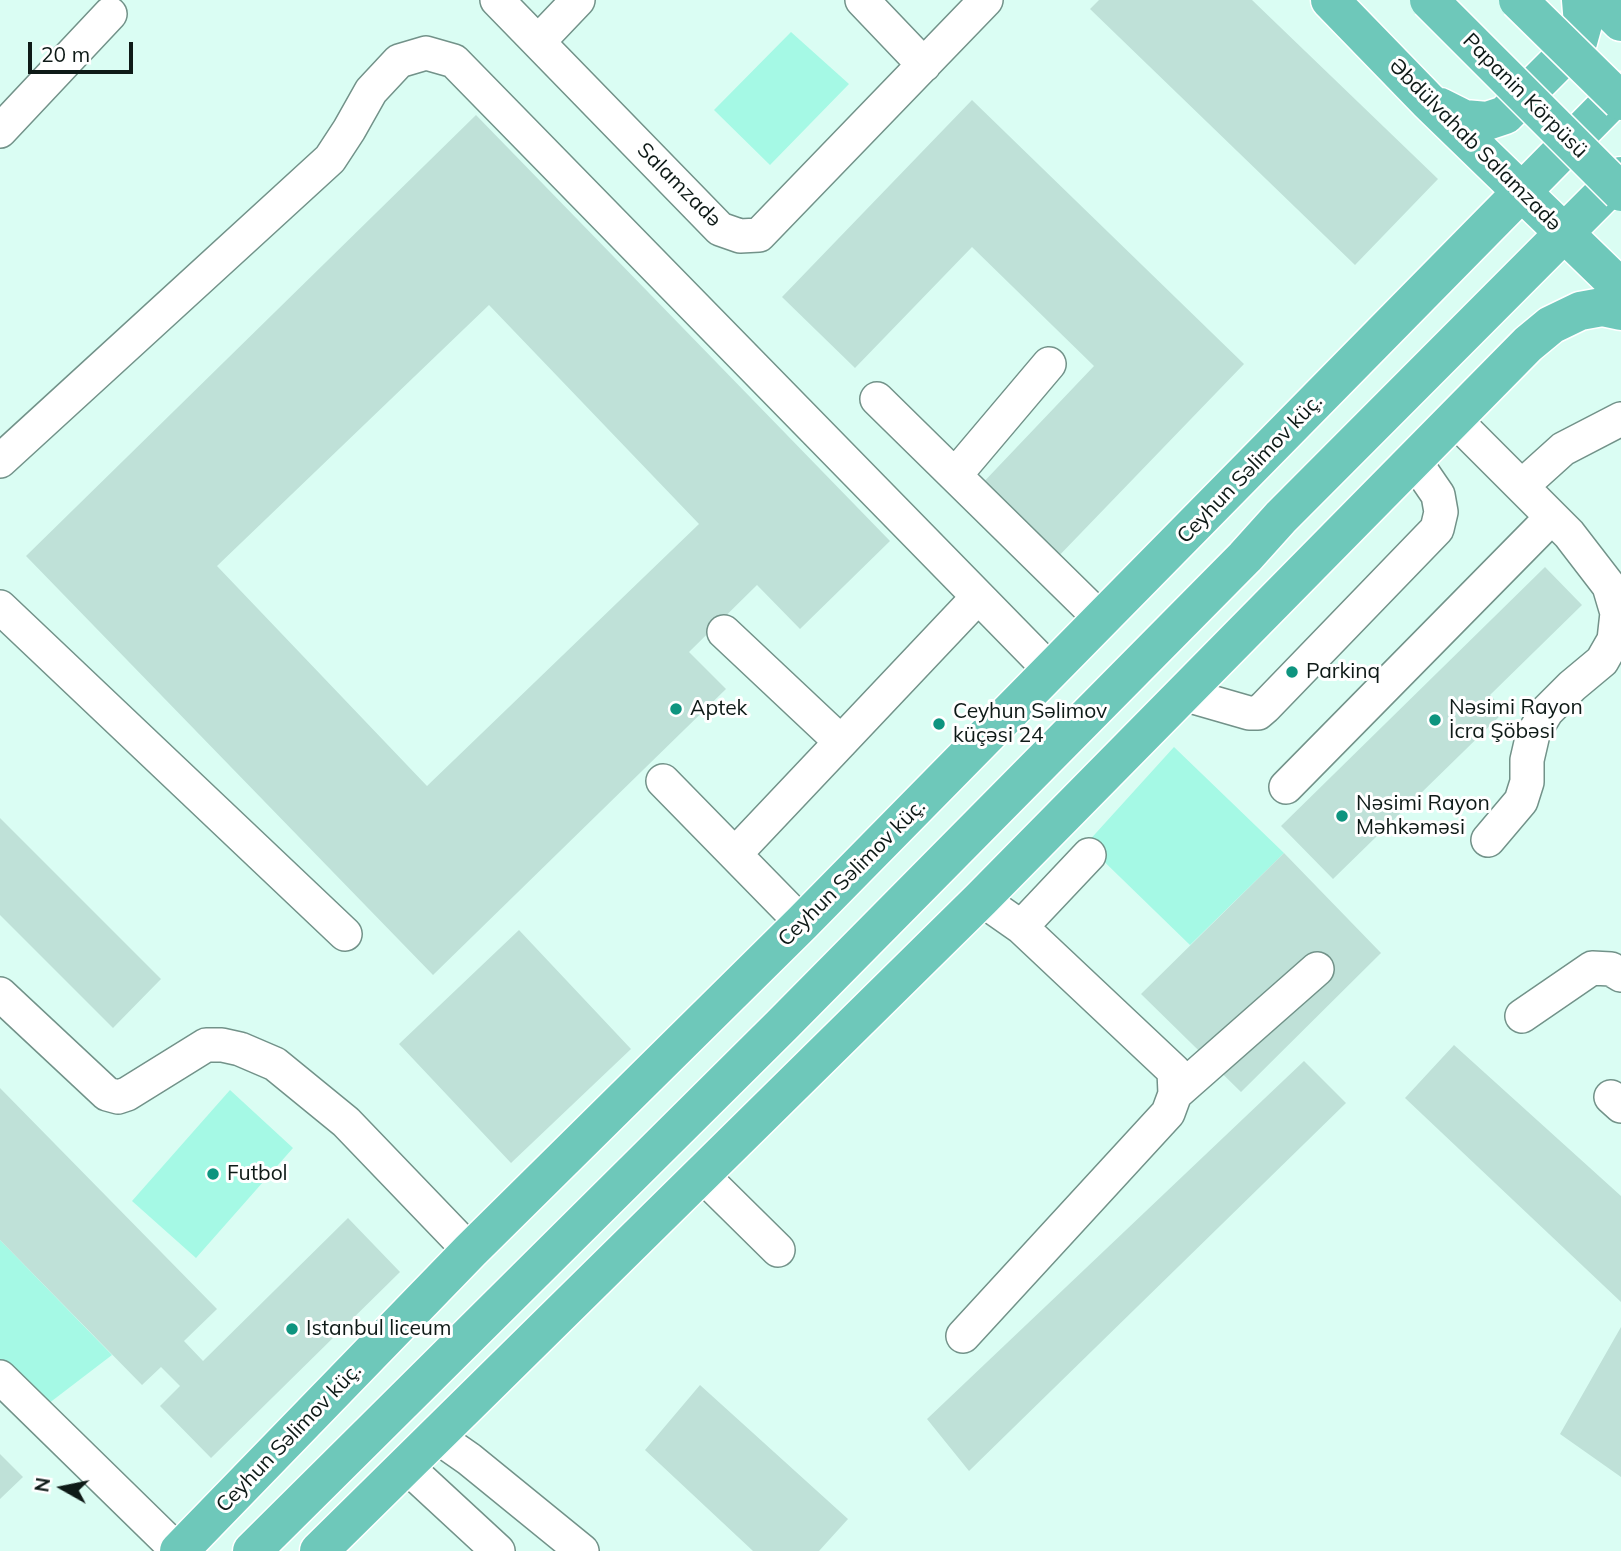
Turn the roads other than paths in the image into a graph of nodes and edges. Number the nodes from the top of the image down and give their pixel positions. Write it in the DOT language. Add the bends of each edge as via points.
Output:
graph roads {
  1 [pos="498,0"];
  2 [pos="578,0"];
  3 [pos="862,0"];
  4 [pos="986,0"];
  5 [pos="1330,0"];
  6 [pos="1429,0"];
  7 [pos="1518,0"];
  8 [pos="1581,0"];
  9 [pos="1599,0"];
  10 [pos="110,14"];
  11 [pos="1621,22"];
  12 [pos="538,42"];
  13 [pos="923,65"];
  14 [pos="1621,91"];
  15 [pos="1428,101"];
  16 [pos="1621,101"];
  17 [pos="0,131"];
  18 [pos="1621,176"];
  19 [pos="1521,191"];
  20 [pos="1621,192"];
  21 [pos="1563,232"];
  22 [pos="1621,288"];
  23 [pos="1621,311"];
  24 [pos="1049,364"];
  25 [pos="1404,394"];
  26 [pos="877,399"];
  27 [pos="1453,418"];
  28 [pos="1621,419"];
  29 [pos="1414,460"];
  30 [pos="0,461"];
  31 [pos="956,474"];
  32 [pos="1522,486"];
  33 [pos="1379,496"];
  34 [pos="1281,517"];
  35 [pos="1552,517"];
  36 [pos="978,597"];
  37 [pos="0,607"];
  38 [pos="1102,620"];
  39 [pos="724,632"];
  40 [pos="1051,671"];
  41 [pos="1183,694"];
  42 [pos="841,742"];
  43 [pos="663,781"];
  44 [pos="1286,787"];
  45 [pos="1488,840"];
  46 [pos="734,854"];
  47 [pos="1088,855"];
  48 [pos="981,900"];
  49 [pos="802,923"];
  50 [pos="1021,928"];
  51 [pos="345,934"];
  52 [pos="1317,969"];
  53 [pos="1621,975"];
  54 [pos="0,994"];
  55 [pos="1522,1016"];
  56 [pos="782,1025"];
  57 [pos="1175,1094"];
  58 [pos="702,1175"];
  59 [pos="778,1250"];
  60 [pos="470,1251"];
  61 [pos="962,1336"];
  62 [pos="0,1377"];
  63 [pos="436,1436"];
  64 [pos="406,1466"];
  65 [pos="179,1551"];
  66 [pos="253,1551"];
  67 [pos="319,1551"];
  68 [pos="498,1551"];
  69 [pos="582,1551"];
  1 -- 12 [label="lane, Salamzadə"];
  2 -- 12 [label="lane"];
  3 -- 13 [label="lane"];
  4 -- 13 [label="lane, Salamzadə"];
  5 -- 15 [label="main road, Əbdülvahab Salamzadə"];
  6 -- 20 [label="main road, Papanin Körpüsü, bridge"];
  7 -- 16 [label="main road, bridge"];
  8 -- 15 [label="main road" via="1583,24 1578,42 1505,115 1488,121 1464,119"];
  9 -- 11 [label="main road"];
  10 -- 17 [label="lane"];
  12 -- 13 [label="lane, Salamzadə" via="720,229 740,236 759,235"];
  14 -- 19 [label="main road, Ceyhun Səlimov küç."];
  15 -- 19 [label="main road, Əbdülvahab Salamzadə"];
  18 -- 21 [label="main road"];
  19 -- 21 [label="main road, Əbdülvahab Salamzadə"];
  19 -- 38 [label="main road, Ceyhun Səlimov küç."];
  21 -- 22 [label="main road, Əbdülvahab Salamzadə"];
  21 -- 25 [label="main road"];
  23 -- 27 [label="main road" via="1602,307 1580,311 1551,325"];
  24 -- 31 [label="lane"];
  25 -- 33 [label="main road"];
  25 -- 34 [label="main road"];
  26 -- 31 [label="lane"];
  27 -- 29 [label="main road"];
  27 -- 32 [label="lane"];
  28 -- 32 [label="lane" via="1563,449"];
  29 -- 33 [label="main road"];
  29 -- 41 [label="lane" via="1437,495 1441,512 1437,529 1265,707 1249,713"];
  30 -- 36 [label="lane" via="330,159 371,91 399,61 426,53 454,61"];
  31 -- 38 [label="lane"];
  32 -- 35 [label="lane"];
  33 -- 34 [label="main road"];
  33 -- 41 [label="main road"];
  34 -- 56 [label="main road"];
  35 -- 44 [label="lane"];
  35 -- 45 [label="lane" via="1609,586 1617,613 1614,640 1602,661 1547,711 1532,734 1521,801"];
  36 -- 40 [label="lane"];
  36 -- 42 [label="lane"];
  37 -- 51 [label="lane"];
  38 -- 40 [label="main road, Ceyhun Səlimov küç."];
  39 -- 42 [label="lane"];
  40 -- 49 [label="main road, Ceyhun Səlimov küç."];
  41 -- 48 [label="main road"];
  42 -- 46 [label="lane"];
  43 -- 46 [label="lane"];
  46 -- 49 [label="lane"];
  47 -- 50 [label="lane"];
  48 -- 50 [label="lane"];
  48 -- 58 [label="main road"];
  49 -- 60 [label="main road, Ceyhun Səlimov küç."];
  50 -- 57 [label="lane" via="1174,1071"];
  52 -- 57 [label="lane"];
  53 -- 55 [label="lane" via="1592,968"];
  54 -- 60 [label="lane" via="107,1094 118,1097 205,1045 240,1049 275,1064 346,1122"];
  56 -- 58 [label="main road"];
  56 -- 66 [label="main road"];
  57 -- 61 [label="lane" via="1168,1113"];
  58 -- 59 [label="lane"];
  58 -- 63 [label="main road"];
  60 -- 65 [label="main road, Ceyhun Səlimov küç."];
  62 -- 65 [label="lane"];
  63 -- 64 [label="main road"];
  63 -- 69 [label="lane"];
  64 -- 67 [label="main road"];
  64 -- 68 [label="lane"];
}
